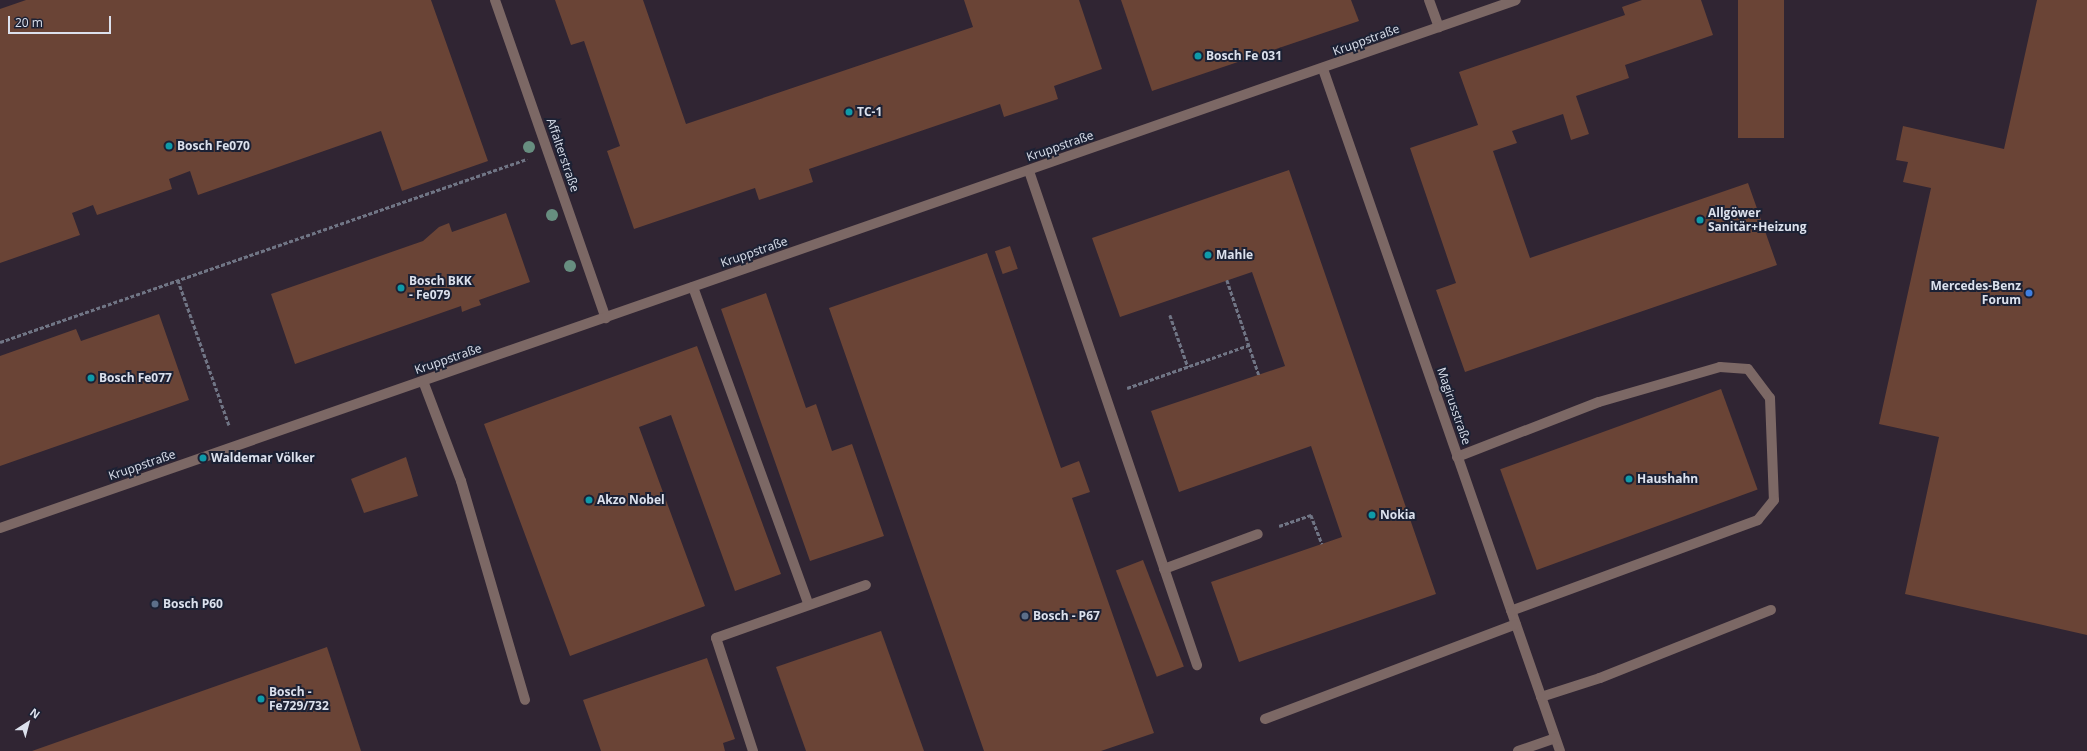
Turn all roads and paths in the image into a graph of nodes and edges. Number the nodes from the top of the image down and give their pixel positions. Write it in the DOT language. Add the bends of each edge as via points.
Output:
graph roads {
  1 [pos="495,0"];
  2 [pos="1430,0"];
  3 [pos="1516,0"];
  4 [pos="1439,27"];
  5 [pos="1323,69"];
  6 [pos="548,151"];
  7 [pos="1029,171"];
  8 [pos="178,280"];
  9 [pos="1227,280"];
  10 [pos="693,287"];
  11 [pos="1170,315"];
  12 [pos="606,318"];
  13 [pos="0,342"];
  14 [pos="1249,345"];
  15 [pos="1188,367"];
  16 [pos="1259,375"];
  17 [pos="423,381"];
  18 [pos="1106,396"];
  19 [pos="236,446"];
  20 [pos="1457,457"];
  21 [pos="0,528"];
  22 [pos="1258,534"];
  23 [pos="1322,544"];
  24 [pos="1164,569"];
  25 [pos="866,585"];
  26 [pos="809,605"];
  27 [pos="1771,610"];
  28 [pos="1511,611"];
  29 [pos="1516,624"];
  30 [pos="1197,665"];
  31 [pos="1541,697"];
  32 [pos="525,700"];
  33 [pos="1265,719"];
  34 [pos="1555,738"];
  35 [pos="753,751"];
  36 [pos="1518,751"];
  37 [pos="1560,751"];
  1 -- 6 [label="street, Affalterstraße"];
  2 -- 4 [label="street"];
  3 -- 4 [label="street, Kruppstraße"];
  4 -- 5 [label="street, Kruppstraße"];
  5 -- 7 [label="street, Kruppstraße"];
  5 -- 20 [label="street, Magirusstraße"];
  6 -- 8 [label="path"];
  6 -- 12 [label="street, Affalterstraße"];
  7 -- 10 [label="street, Kruppstraße"];
  7 -- 18 [label="street"];
  8 -- 13 [label="path"];
  8 -- 19 [label="path"];
  9 -- 14 [label="path"];
  10 -- 12 [label="street, Kruppstraße"];
  10 -- 26 [label="street"];
  11 -- 15 [label="path"];
  12 -- 17 [label="street, Kruppstraße"];
  14 -- 15 [label="path"];
  14 -- 16 [label="path"];
  15 -- 18 [label="path"];
  17 -- 19 [label="street, Kruppstraße"];
  17 -- 32 [label="street" via="461,480"];
  18 -- 24 [label="street"];
  19 -- 21 [label="street, Kruppstraße"];
  20 -- 28 [label="street, Magirusstraße"];
  20 -- 28 [label="street" via="1599,402 1720,367 1748,369 1770,398 1774,500 1758,520"];
  22 -- 23 [label="path" via="1311,515"];
  22 -- 24 [label="street"];
  24 -- 30 [label="street"];
  25 -- 26 [label="street"];
  26 -- 35 [label="street" via="716,638"];
  27 -- 31 [label="street" via="1600,678"];
  28 -- 29 [label="street, Magirusstraße"];
  29 -- 31 [label="street, Magirusstraße"];
  29 -- 33 [label="street"];
  31 -- 34 [label="street, Magirusstraße"];
  34 -- 36 [label="street"];
  34 -- 37 [label="street, Magirusstraße"];
}
